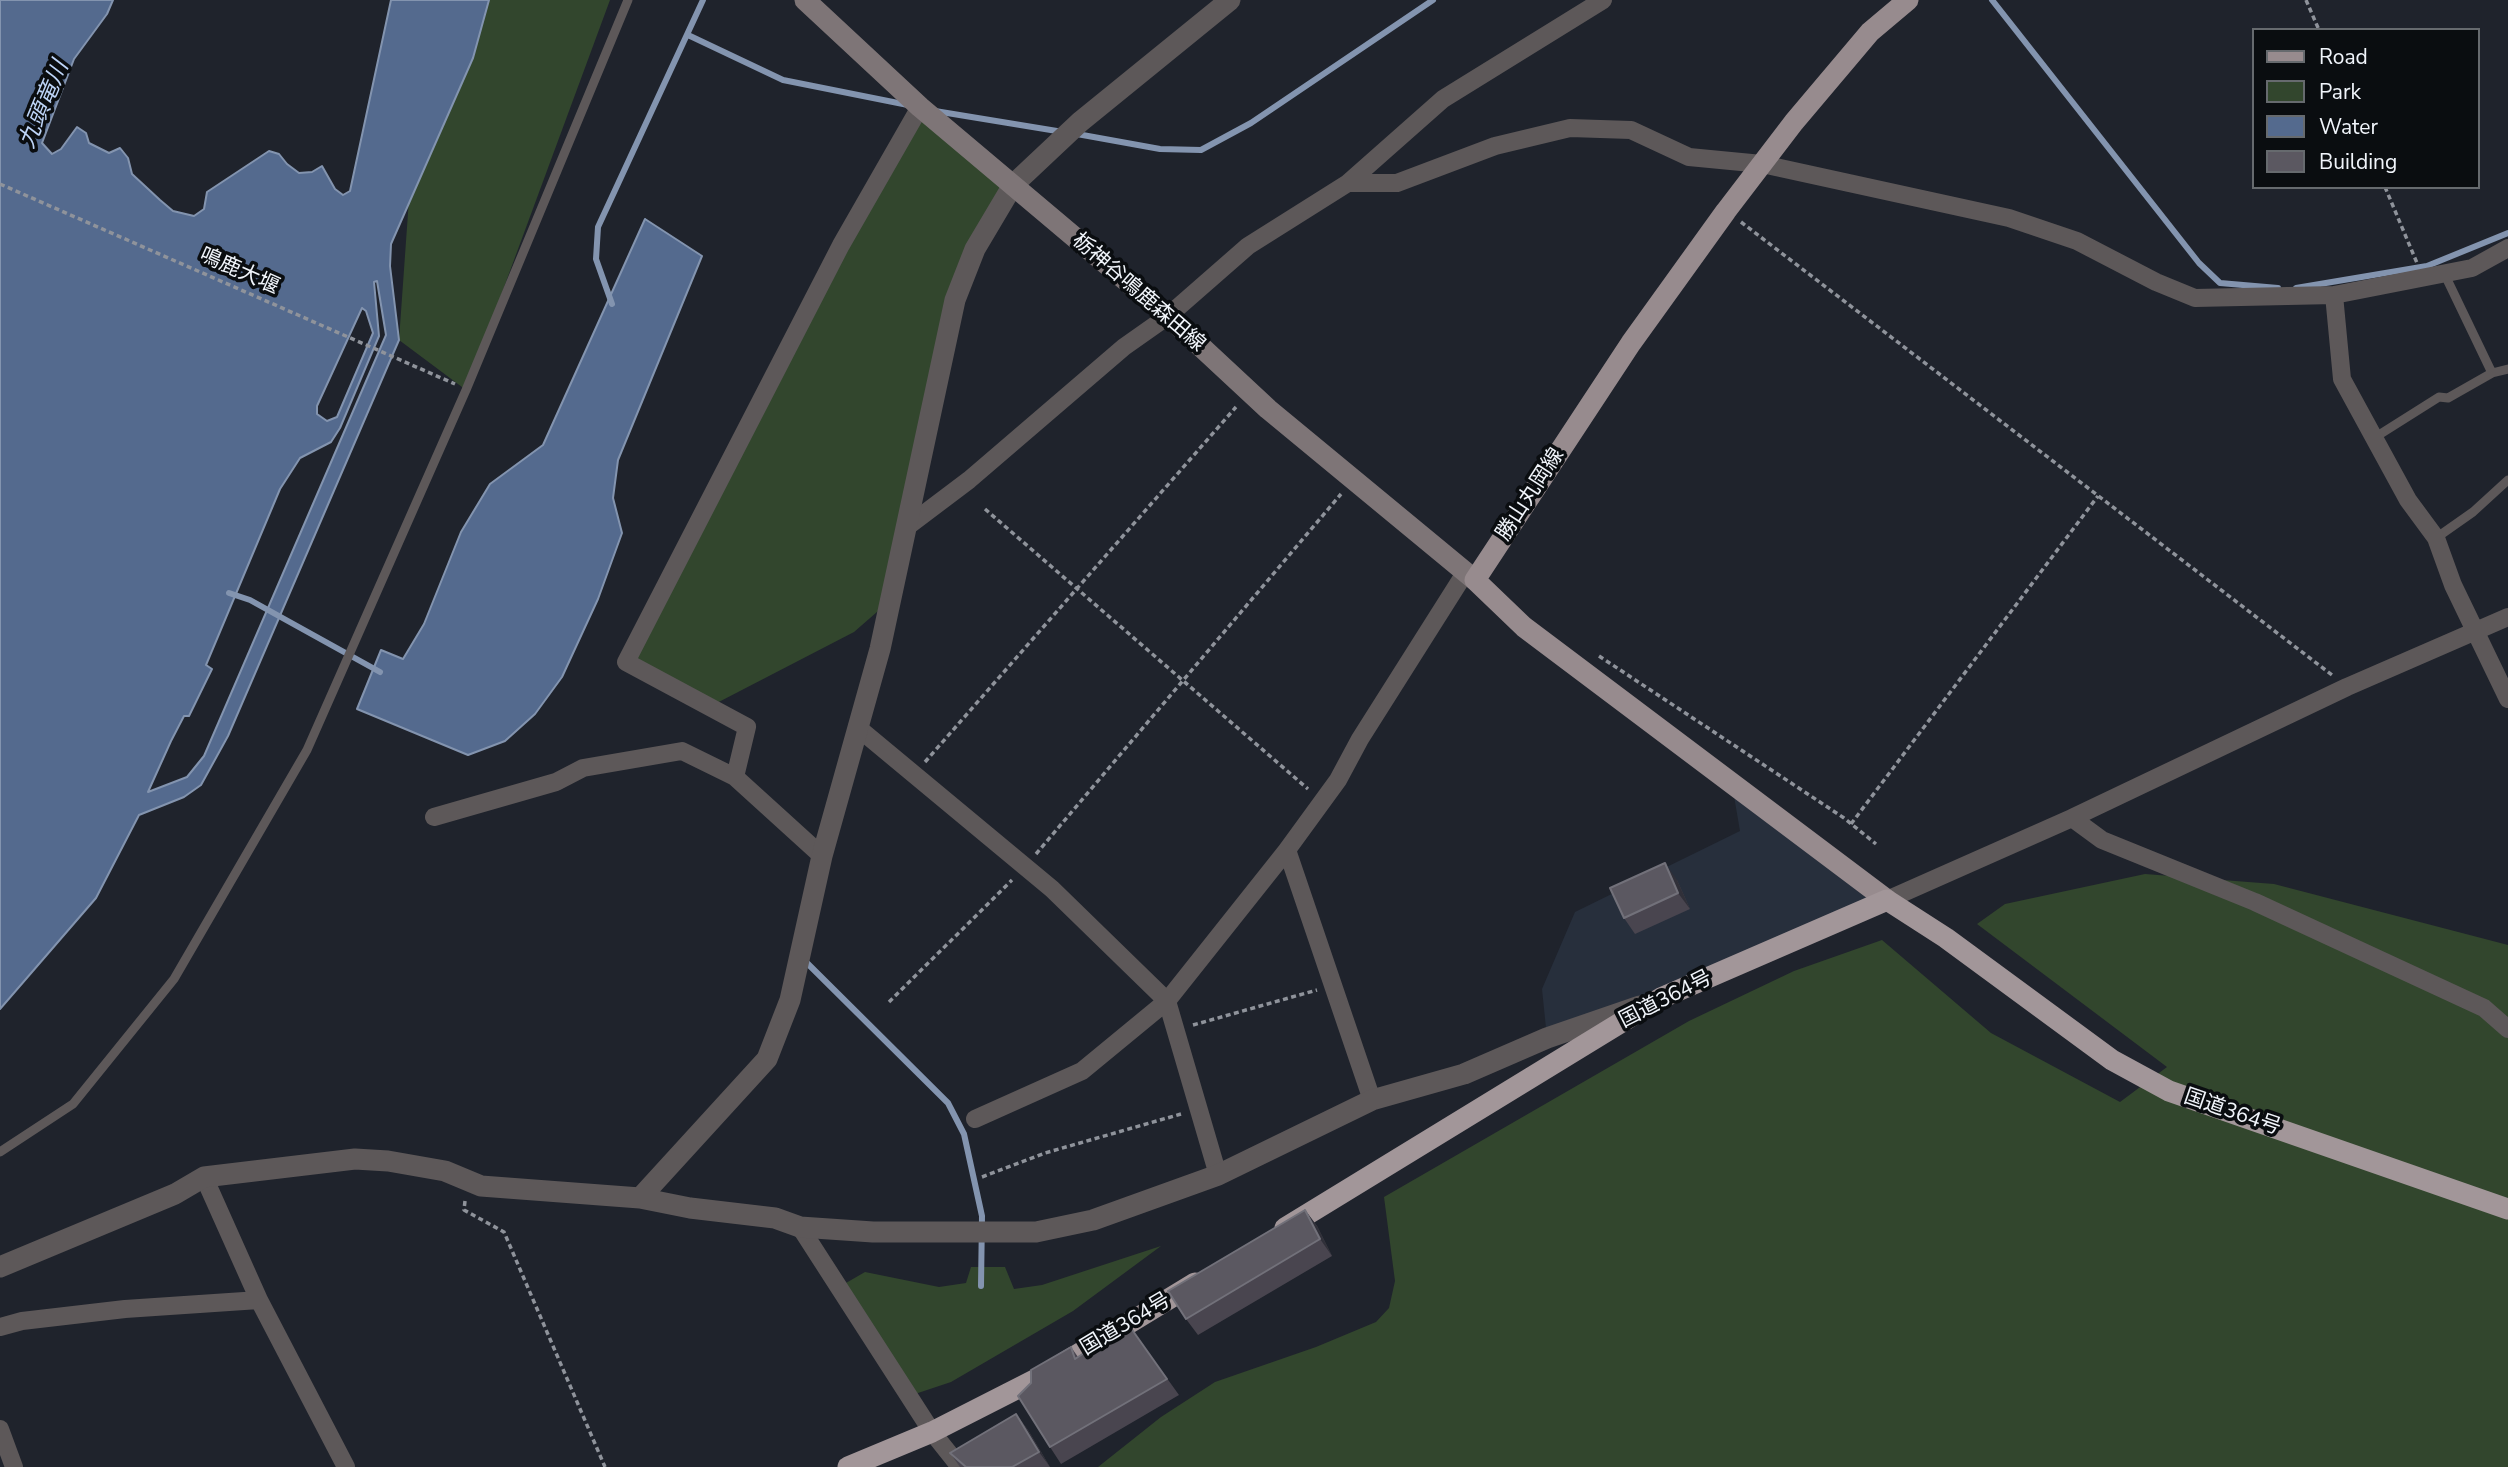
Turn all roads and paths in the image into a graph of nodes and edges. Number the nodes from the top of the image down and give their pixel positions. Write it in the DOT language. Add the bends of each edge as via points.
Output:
graph roads {
  1 [pos="628,0"];
  2 [pos="805,0"];
  3 [pos="1230,0"];
  4 [pos="1602,0"];
  5 [pos="1908,0"];
  6 [pos="2306,0"];
  7 [pos="2318,28"];
  8 [pos="920,107"];
  9 [pos="1762,164"];
  10 [pos="1348,183"];
  11 [pos="0,184"];
  12 [pos="1013,185"];
  13 [pos="2386,189"];
  14 [pos="1726,211"];
  15 [pos="2508,248"];
  16 [pos="2444,273"];
  17 [pos="2423,277"];
  18 [pos="2334,295"];
  19 [pos="1168,316"];
  20 [pos="2508,369"];
  21 [pos="2492,373"];
  22 [pos="466,390"];
  23 [pos="1249,393"];
  24 [pos="2374,438"];
  25 [pos="1353,480"];
  26 [pos="2508,480"];
  27 [pos="2098,496"];
  28 [pos="985,509"];
  29 [pos="908,526"];
  30 [pos="2436,538"];
  31 [pos="1470,576"];
  32 [pos="2508,617"];
  33 [pos="2474,632"];
  34 [pos="1594,652"];
  35 [pos="2347,687"];
  36 [pos="2508,699"];
  37 [pos="857,727"];
  38 [pos="915,773"];
  39 [pos="735,777"];
  40 [pos="1323,802"];
  41 [pos="434,817"];
  42 [pos="2072,818"];
  43 [pos="1851,824"];
  44 [pos="1875,844"];
  45 [pos="1287,850"];
  46 [pos="822,856"];
  47 [pos="1026,866"];
  48 [pos="1887,900"];
  49 [pos="1333,985"];
  50 [pos="1661,998"];
  51 [pos="1167,1001"];
  52 [pos="889,1002"];
  53 [pos="2508,1029"];
  54 [pos="1175,1031"];
  55 [pos="1372,1100"];
  56 [pos="1197,1110"];
  57 [pos="975,1119"];
  58 [pos="0,1152"];
  59 [pos="1218,1175"];
  60 [pos="204,1177"];
  61 [pos="982,1177"];
  62 [pos="467,1181"];
  63 [pos="640,1198"];
  64 [pos="2508,1209"];
  65 [pos="800,1227"];
  66 [pos="1269,1237"];
  67 [pos="0,1266"];
  68 [pos="1210,1274"];
  69 [pos="259,1300"];
  70 [pos="0,1327"];
  71 [pos="0,1429"];
  72 [pos="932,1432"];
  73 [pos="14,1467"];
  74 [pos="346,1467"];
  75 [pos="605,1467"];
  76 [pos="848,1467"];
  77 [pos="960,1467"];
  1 -- 22 [label="lane"];
  2 -- 8 [label="main road, 栃神谷鳴鹿森田線"];
  3 -- 12 [label="street" via="1080,122"];
  4 -- 10 [label="street" via="1443,99"];
  5 -- 9 [label="main road, 勝山丸岡線" via="1870,32"];
  6 -- 7 [label="path"];
  8 -- 12 [label="main road, 栃神谷鳴鹿森田線"];
  8 -- 39 [label="street" via="841,244 626,663 747,727"];
  9 -- 10 [label="street" via="1689,157 1631,130 1570,128 1495,146 1397,183"];
  9 -- 14 [label="main road, 勝山丸岡線"];
  9 -- 18 [label="street" via="2009,218 2077,241 2195,298"];
  10 -- 19 [label="street" via="1248,246"];
  11 -- 22 [label="path, 鳴鹿大堰"];
  12 -- 19 [label="main road, 栃神谷鳴鹿森田線"];
  12 -- 29 [label="street" via="975,249 955,300"];
  13 -- 17 [label="path"];
  14 -- 27 [label="path"];
  14 -- 31 [label="main road, 勝山丸岡線"];
  15 -- 16 [label="street" via="2472,268"];
  16 -- 17 [label="street"];
  16 -- 21 [label="lane"];
  17 -- 18 [label="street"];
  18 -- 24 [label="street" via="2342,379"];
  19 -- 23 [label="main road, 栃神谷鳴鹿森田線"];
  19 -- 29 [label="street" via="1124,347 969,480"];
  20 -- 21 [label="lane"];
  21 -- 24 [label="lane" via="2448,398 2439,397"];
  22 -- 58 [label="lane" via="307,750 174,979 73,1104"];
  23 -- 25 [label="main road, 栃神谷鳴鹿森田線"];
  23 -- 38 [label="path"];
  24 -- 30 [label="street" via="2408,500"];
  25 -- 31 [label="main road, 栃神谷鳴鹿森田線"];
  25 -- 47 [label="path"];
  26 -- 30 [label="lane"];
  27 -- 35 [label="path"];
  27 -- 43 [label="path"];
  28 -- 40 [label="path"];
  29 -- 37 [label="street"];
  30 -- 33 [label="street"];
  31 -- 40 [label="street"];
  31 -- 48 [label="main road" via="1524,627"];
  32 -- 33 [label="street"];
  33 -- 35 [label="street"];
  33 -- 36 [label="street"];
  34 -- 43 [label="path"];
  35 -- 42 [label="street"];
  37 -- 38 [label="street"];
  37 -- 46 [label="street"];
  38 -- 47 [label="street"];
  39 -- 41 [label="street" via="682,751 583,768 556,782"];
  39 -- 46 [label="street"];
  40 -- 45 [label="street"];
  42 -- 48 [label="street"];
  42 -- 53 [label="street" via="2102,840 2255,902 2484,1008"];
  43 -- 44 [label="path"];
  45 -- 49 [label="street"];
  45 -- 51 [label="street"];
  46 -- 63 [label="street" via="790,1000 767,1059"];
  47 -- 51 [label="street"];
  47 -- 52 [label="path"];
  48 -- 50 [label="highway, 国道364号"];
  48 -- 64 [label="highway, 国道364号" via="2112,1060 2169,1091"];
  49 -- 54 [label="path"];
  49 -- 55 [label="street"];
  50 -- 55 [label="street" via="1547,1038 1464,1074"];
  50 -- 66 [label="highway, 国道364号"];
  51 -- 54 [label="street"];
  51 -- 57 [label="street" via="1083,1071"];
  54 -- 56 [label="street"];
  55 -- 59 [label="street"];
  56 -- 59 [label="street"];
  56 -- 61 [label="path" via="1045,1153"];
  59 -- 65 [label="street" via="1093,1220 1036,1232"];
  60 -- 62 [label="street" via="355,1159 445,1171"];
  60 -- 67 [label="street" via="175,1194"];
  60 -- 69 [label="street"];
  62 -- 63 [label="street" via="481,1186"];
  62 -- 75 [label="path" via="464,1210 504,1232"];
  63 -- 65 [label="street" via="775,1218"];
  65 -- 72 [label="street"];
  68 -- 72 [label="highway, 国道364号" via="1044,1375"];
  69 -- 70 [label="street" via="125,1309"];
  69 -- 74 [label="street"];
  71 -- 73 [label="street"];
  72 -- 76 [label="highway, 国道364号"];
  72 -- 77 [label="street"];
}
